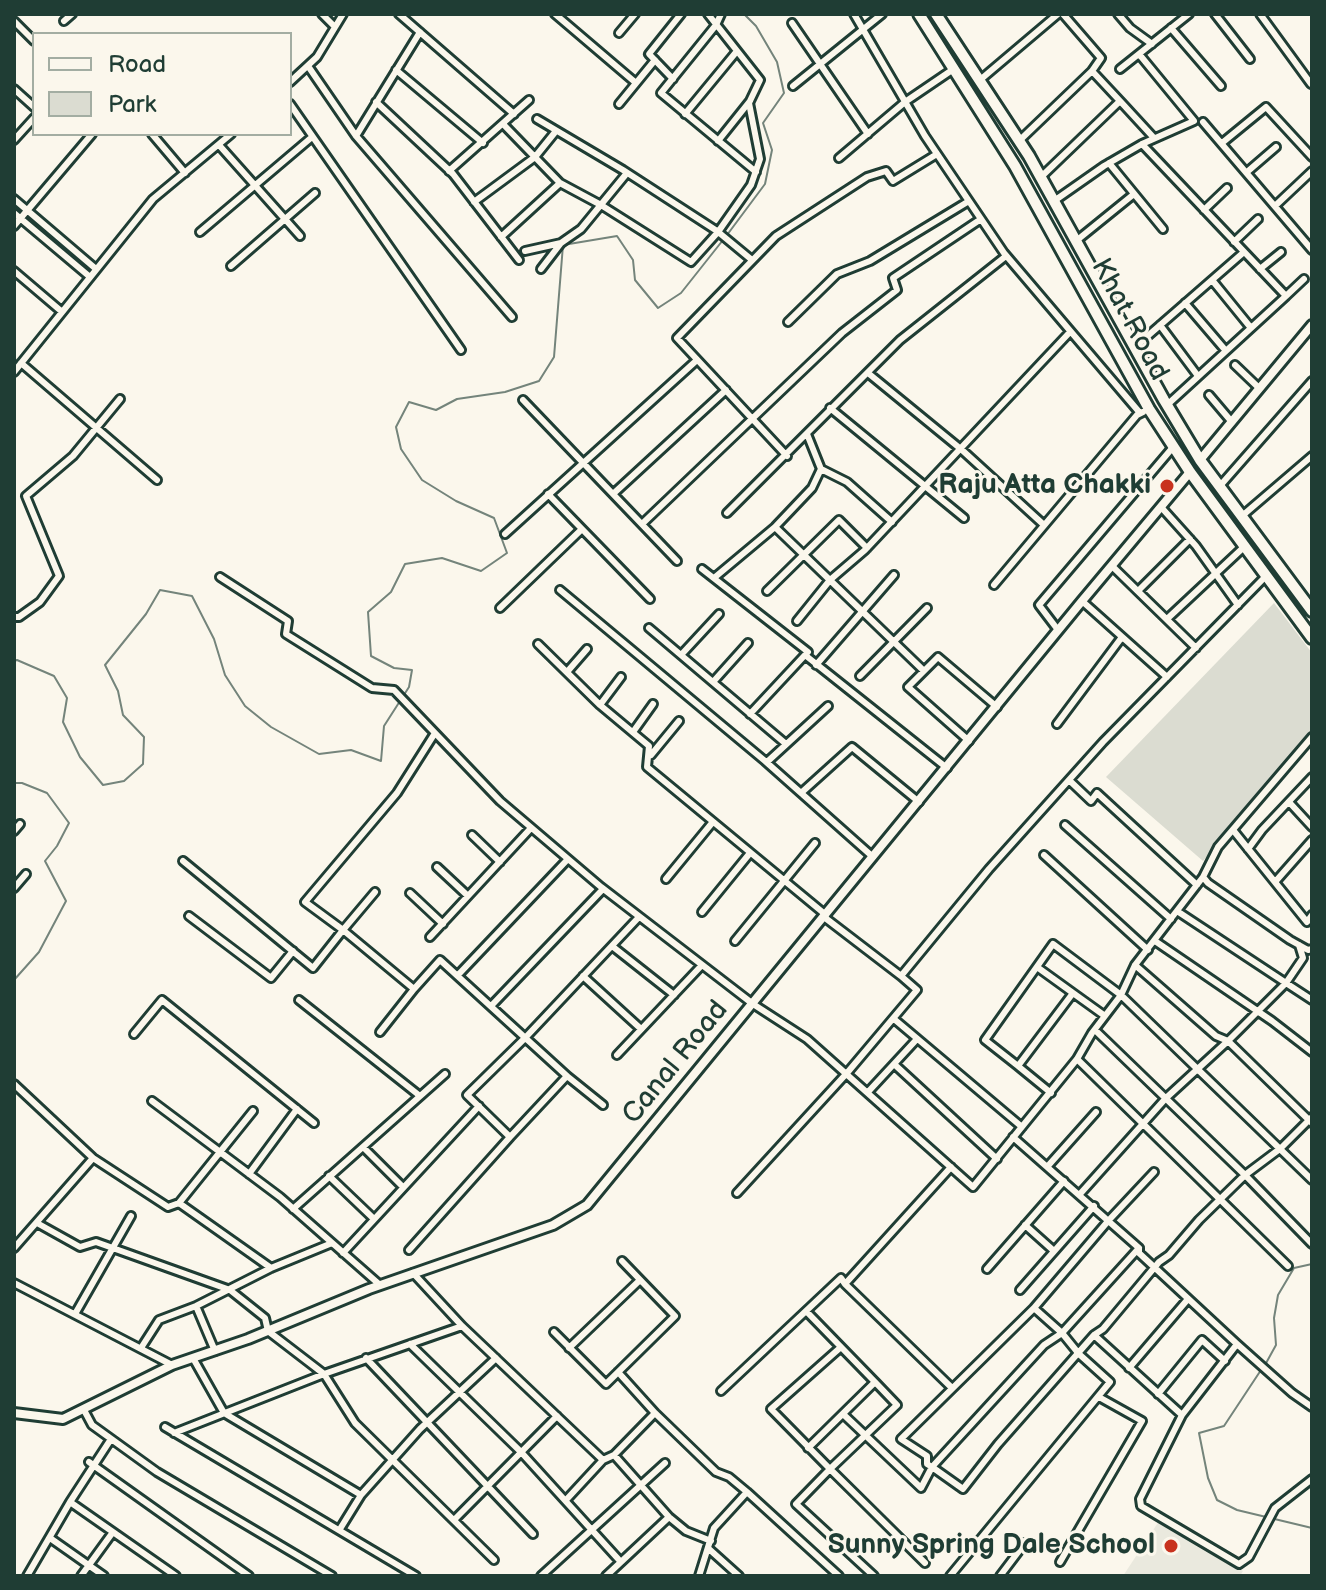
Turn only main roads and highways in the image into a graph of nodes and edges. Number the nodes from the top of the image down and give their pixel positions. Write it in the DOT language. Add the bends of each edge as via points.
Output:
graph roads {
  1 [pos="919,14"];
  2 [pos="936,14"];
  3 [pos="980,80"];
  4 [pos="968,89"];
  5 [pos="1054,202"];
  6 [pos="1041,210"];
  7 [pos="1200,460"];
  8 [pos="1190,472"];
  9 [pos="1312,611"];
  10 [pos="1312,638"];
  1 -- 4 [label="highway, Khat Road"];
  2 -- 3 [label="highway, Khat Road"];
  3 -- 4 [label="highway"];
  3 -- 5 [label="highway, Khat Road"];
  4 -- 6 [label="highway, Khat Road"];
  5 -- 6 [label="highway"];
  5 -- 7 [label="highway, Khat Road"];
  6 -- 8 [label="highway, Khat Road" via="1145,411"];
  7 -- 8 [label="highway"];
  7 -- 9 [label="highway, Khat Road"];
  8 -- 10 [label="highway, Khat Road"];
}
